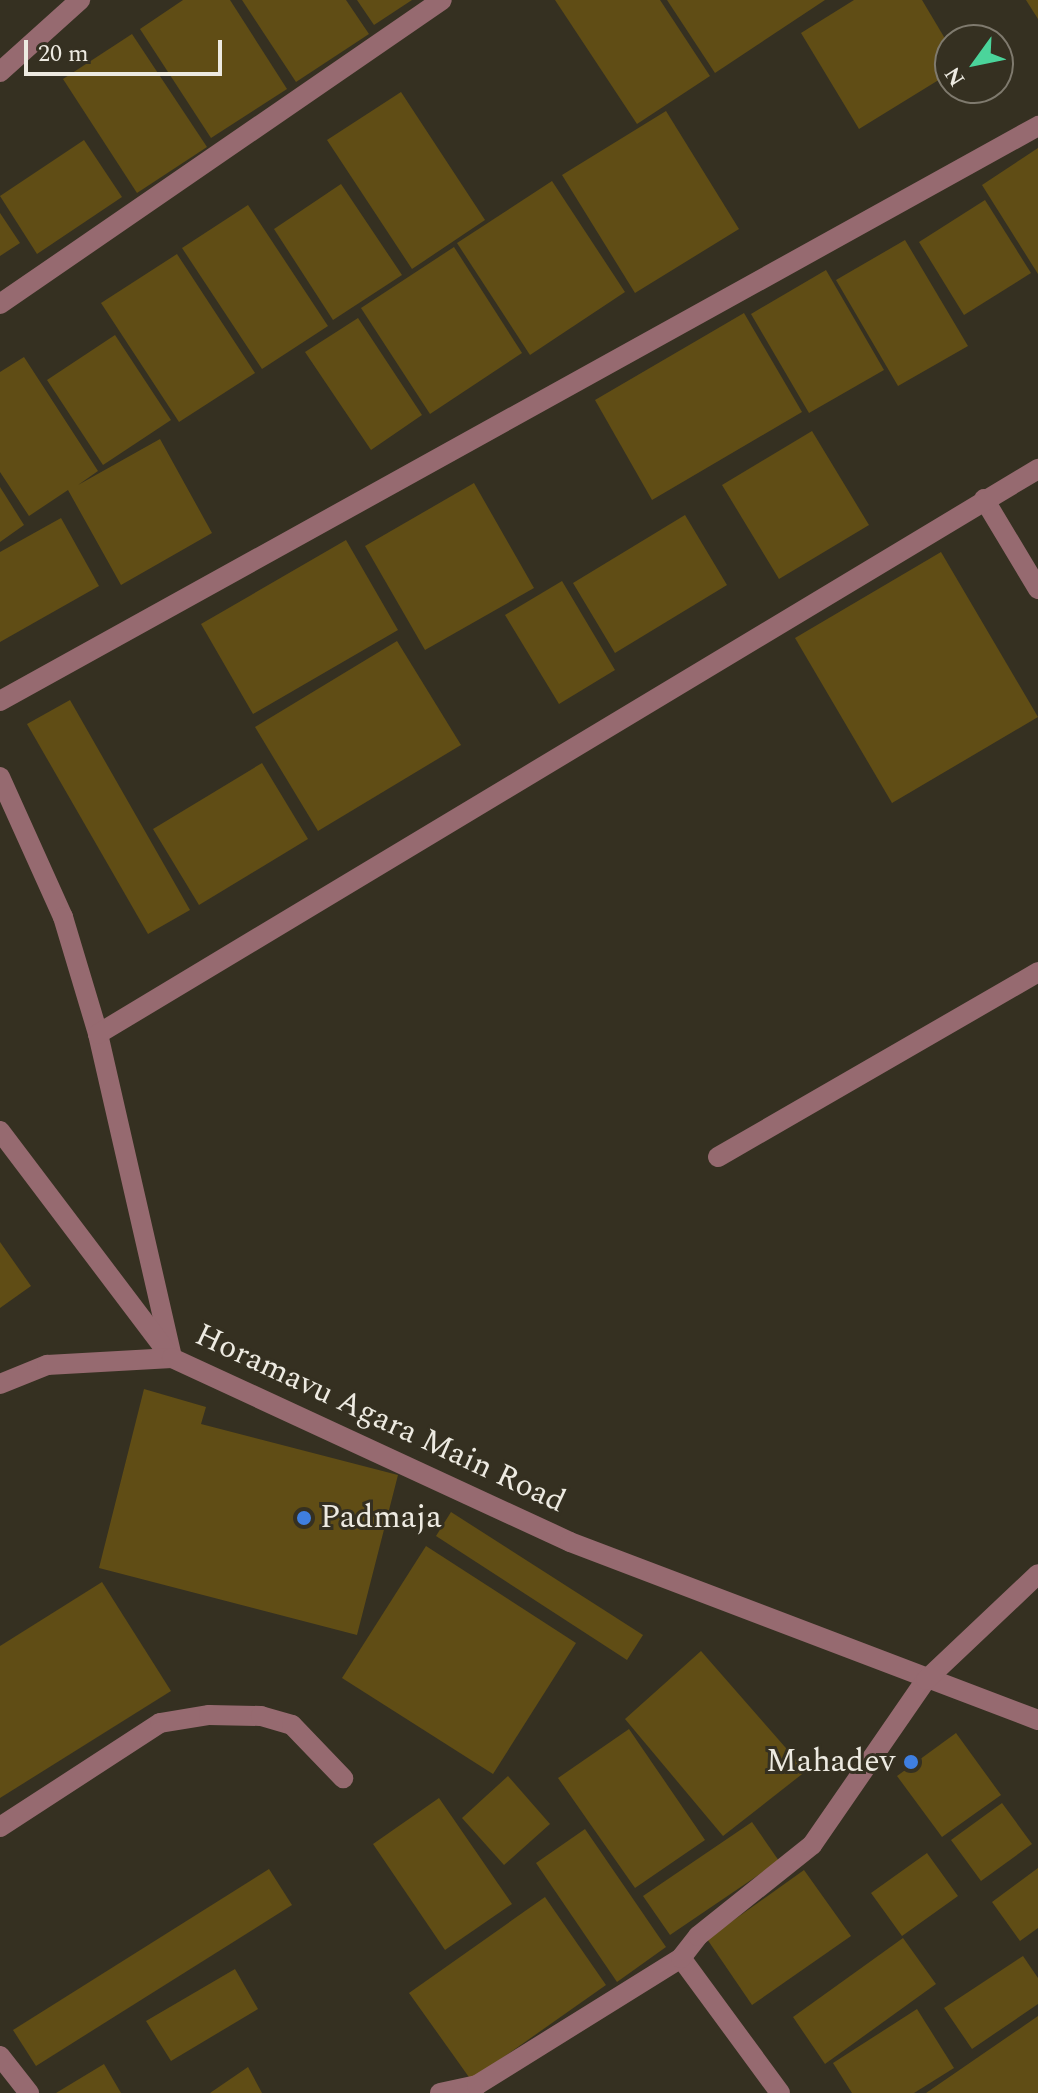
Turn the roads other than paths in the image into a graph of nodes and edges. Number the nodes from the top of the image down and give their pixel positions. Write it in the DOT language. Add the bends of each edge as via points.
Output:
graph roads {
  1 [pos="80,0"];
  2 [pos="442,0"];
  3 [pos="0,72"];
  4 [pos="1038,126"];
  5 [pos="0,304"];
  6 [pos="1038,469"];
  7 [pos="984,499"];
  8 [pos="1038,589"];
  9 [pos="0,701"];
  10 [pos="0,777"];
  11 [pos="1033,981"];
  12 [pos="98,1034"];
  13 [pos="0,1131"];
  14 [pos="718,1157"];
  15 [pos="172,1358"];
  16 [pos="0,1384"];
  17 [pos="1038,1574"];
  18 [pos="926,1680"];
  19 [pos="1038,1720"];
  20 [pos="343,1778"];
  21 [pos="0,1827"];
  22 [pos="681,1958"];
  23 [pos="0,2056"];
  24 [pos="29,2093"];
  25 [pos="440,2093"];
  26 [pos="780,2093"];
  1 -- 3 [label="street"];
  2 -- 5 [label="street"];
  4 -- 9 [label="street"];
  6 -- 7 [label="street"];
  7 -- 8 [label="street"];
  7 -- 12 [label="street"];
  10 -- 12 [label="street, Horamavu Agara Main Road" via="63,917"];
  11 -- 14 [label="street"];
  12 -- 15 [label="street, Horamavu Agara Main Road"];
  13 -- 15 [label="street"];
  15 -- 16 [label="street" via="47,1365"];
  15 -- 18 [label="street, Horamavu Agara Main Road" via="570,1542"];
  17 -- 18 [label="street"];
  18 -- 19 [label="street, Horamavu Agara Main Road"];
  18 -- 22 [label="street" via="812,1845 698,1936"];
  20 -- 21 [label="street" via="292,1725 261,1716 209,1715 160,1723"];
  22 -- 25 [label="street" via="477,2085"];
  22 -- 26 [label="street"];
  23 -- 24 [label="street"];
}
